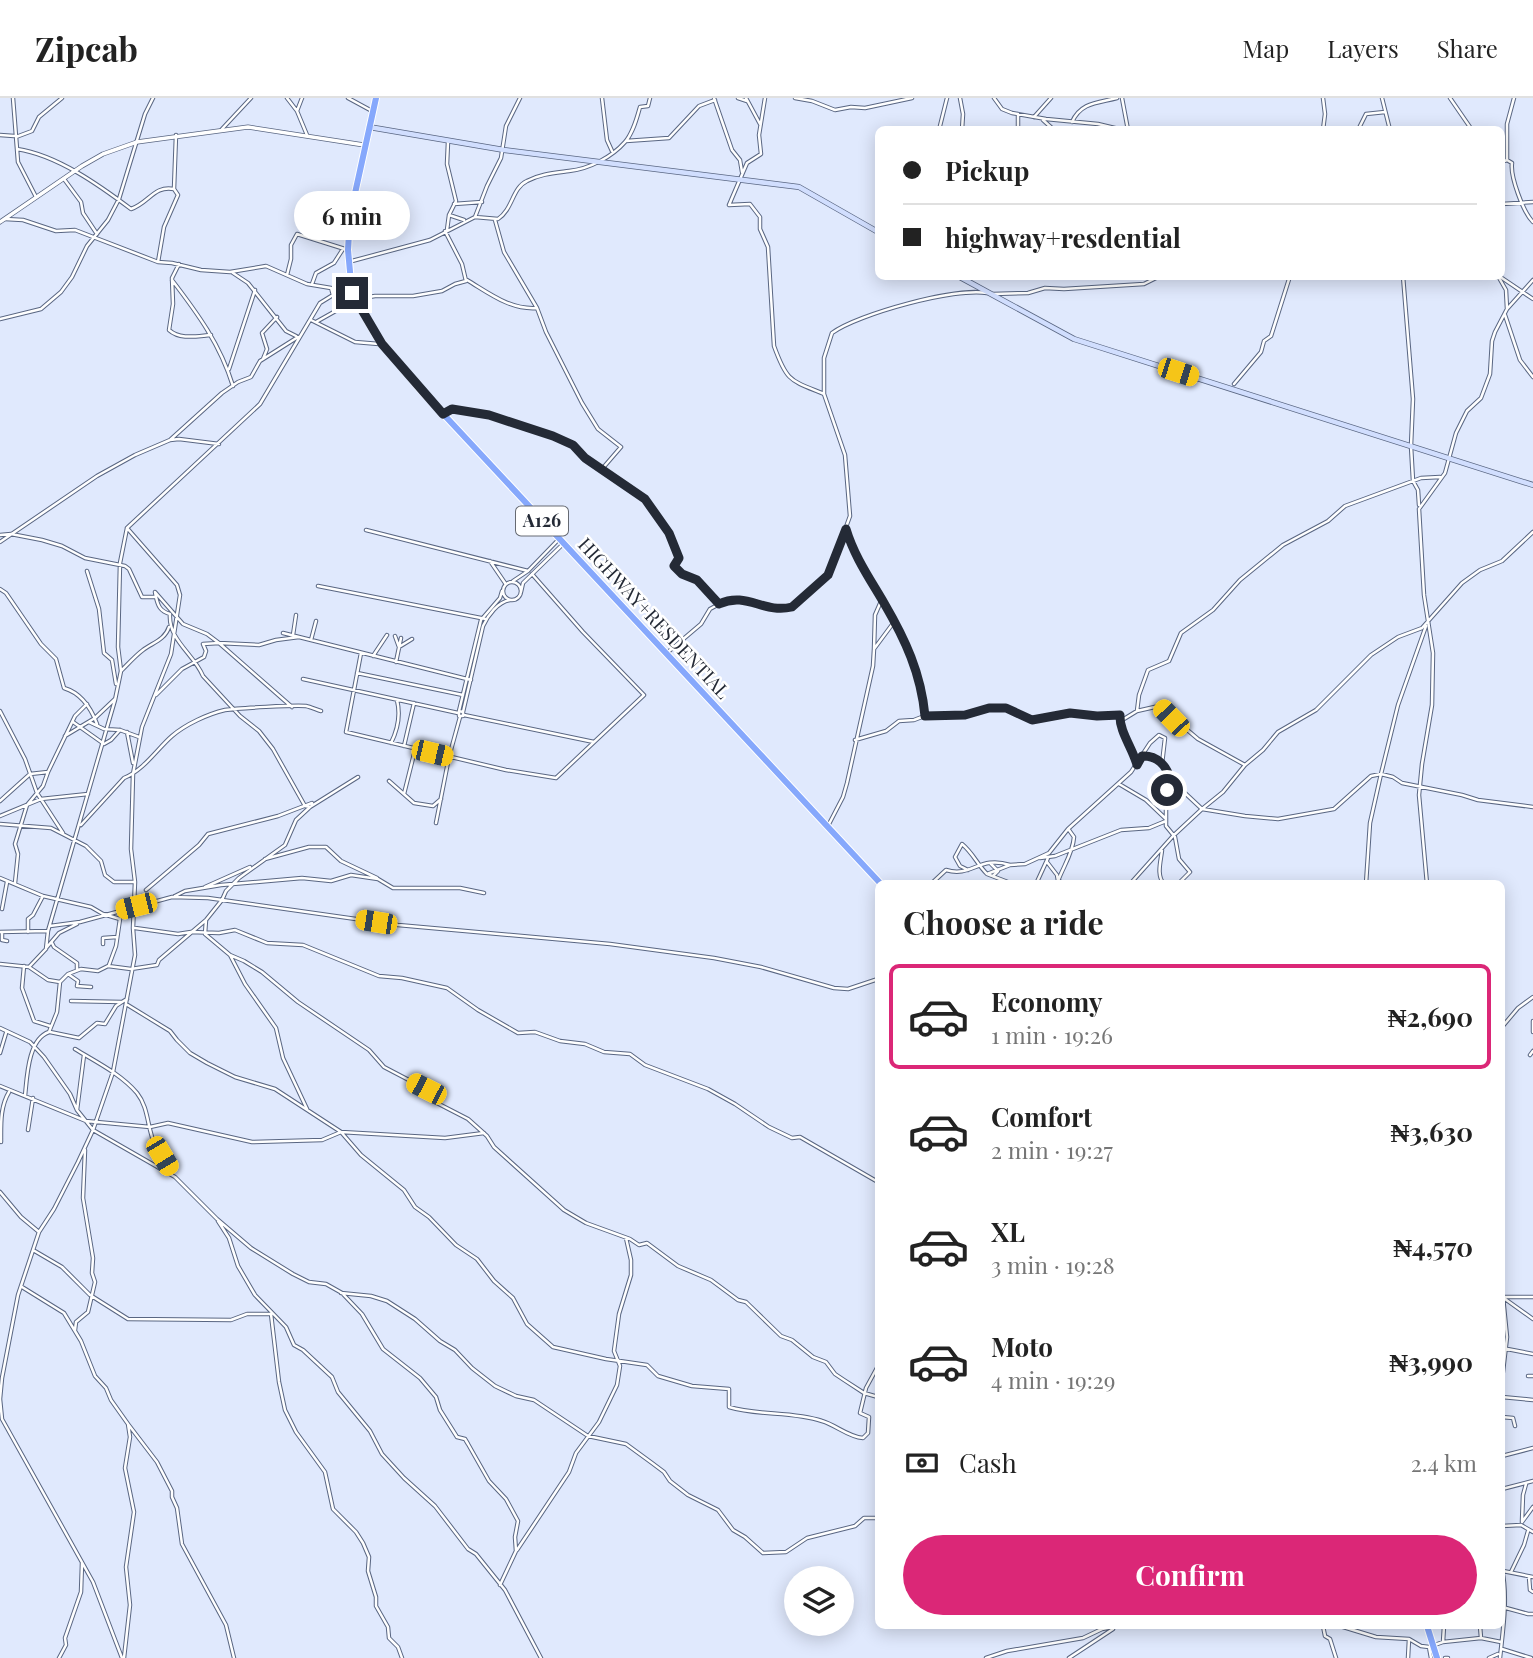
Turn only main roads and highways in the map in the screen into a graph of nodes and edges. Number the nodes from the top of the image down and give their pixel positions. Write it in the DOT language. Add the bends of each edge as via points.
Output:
graph roads {
  1 [pos="376,98"];
  2 [pos="368,126"];
  3 [pos="875,230"];
  4 [pos="965,280"];
  5 [pos="1533,485"];
  6 [pos="877,880"];
  7 [pos="1428,1629"];
  8 [pos="1437,1658"];
  1 -- 2 [label="highway, HIGHWAY+RESDENTIAL / A126"];
  2 -- 3 [label="main road" via="504,150 799,187"];
  2 -- 6 [label="highway, HIGHWAY+RESDENTIAL / A126" via="345,249 355,296 382,344"];
  4 -- 5 [label="main road" via="1074,339"];
  7 -- 8 [label="highway"];
}
